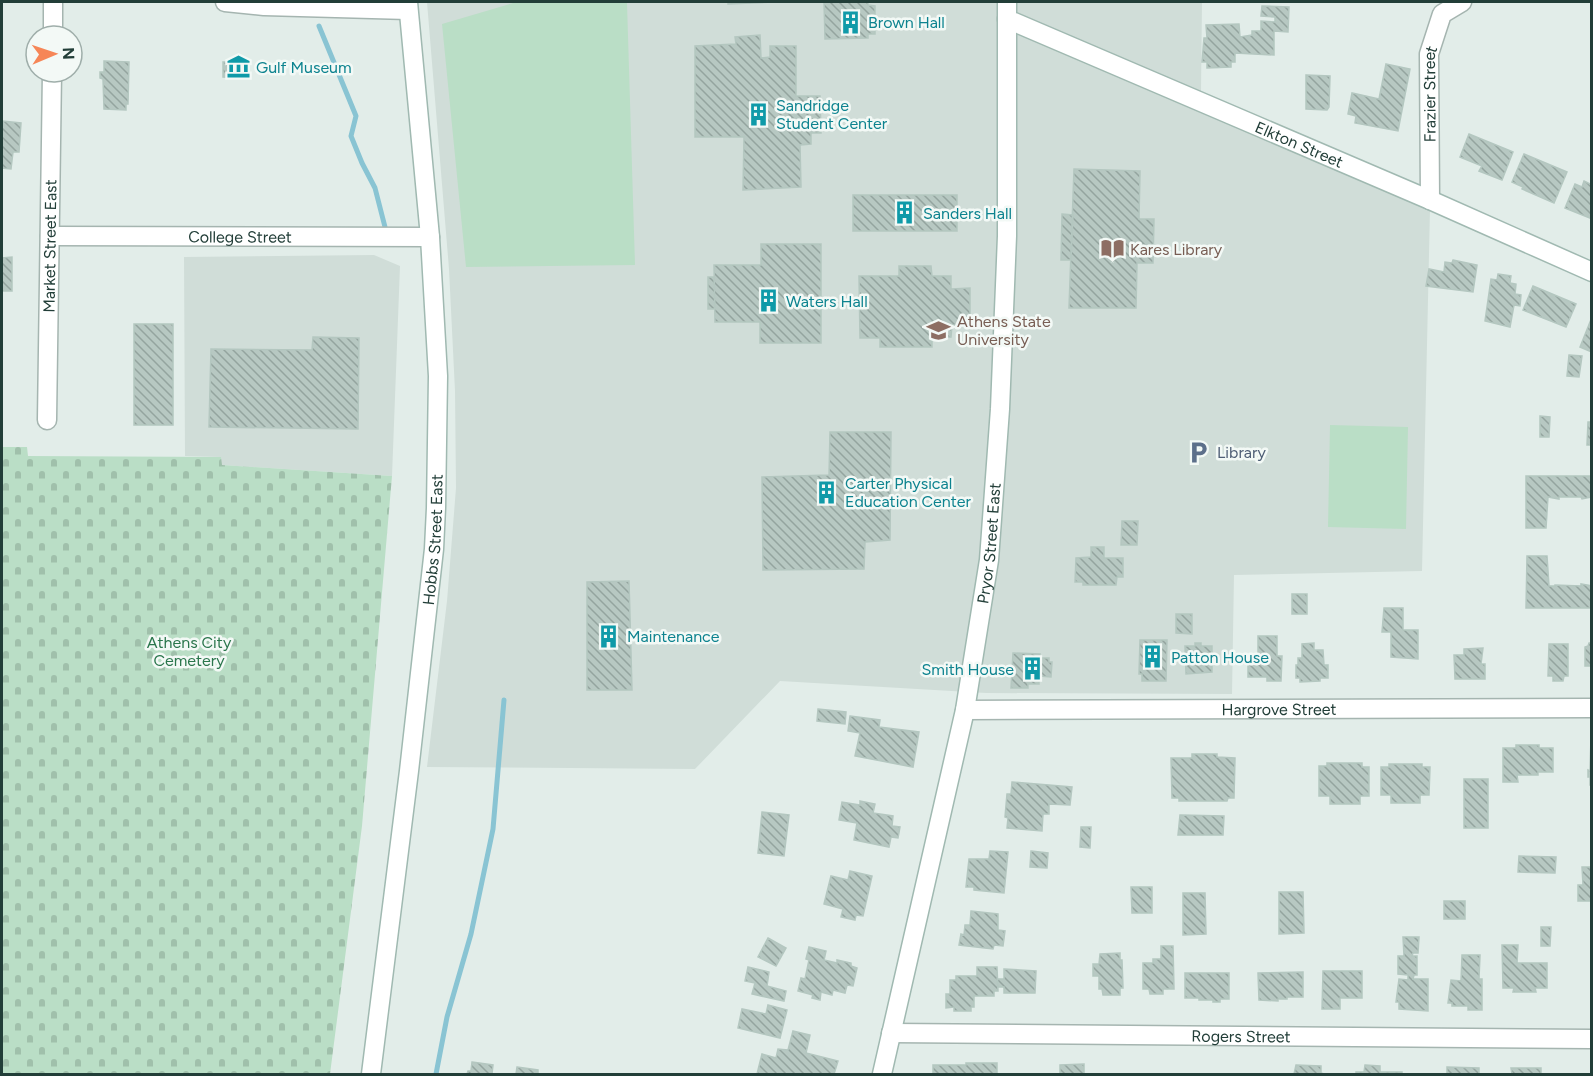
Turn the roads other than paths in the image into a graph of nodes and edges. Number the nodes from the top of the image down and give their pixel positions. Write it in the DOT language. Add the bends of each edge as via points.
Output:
graph roads {
  1 [pos="53,2"];
  2 [pos="225,2"];
  3 [pos="1462,2"];
  4 [pos="408,6"];
  5 [pos="1007,10"];
  6 [pos="53,24"];
  7 [pos="52,84"];
  8 [pos="1430,200"];
  9 [pos="50,236"];
  10 [pos="430,237"];
  11 [pos="1592,272"];
  12 [pos="47,420"];
  13 [pos="1592,708"];
  14 [pos="965,710"];
  15 [pos="891,1033"];
  16 [pos="1592,1039"];
  17 [pos="372,1074"];
  18 [pos="882,1074"];
  1 -- 6 [label="street"];
  2 -- 4 [label="street" via="264,6"];
  3 -- 8 [label="street, Frazier Street" via="1442,14 1429,54"];
  4 -- 10 [label="street, Hobbs Street East"];
  5 -- 8 [label="street, Elkton Street"];
  5 -- 14 [label="street, Pryor Street East" via="1007,236 1000,409 989,560"];
  7 -- 9 [label="street, Market Street East"];
  8 -- 11 [label="street, Elkton Street"];
  9 -- 10 [label="street, College Street"];
  9 -- 12 [label="street, Market Street East"];
  10 -- 17 [label="street, Hobbs Street East" via="438,376 434,549"];
  13 -- 14 [label="street, Hargrove Street"];
  14 -- 15 [label="street, Pryor Street East"];
  15 -- 16 [label="street, Rogers Street"];
  15 -- 18 [label="street, Pryor Street East"];
}
